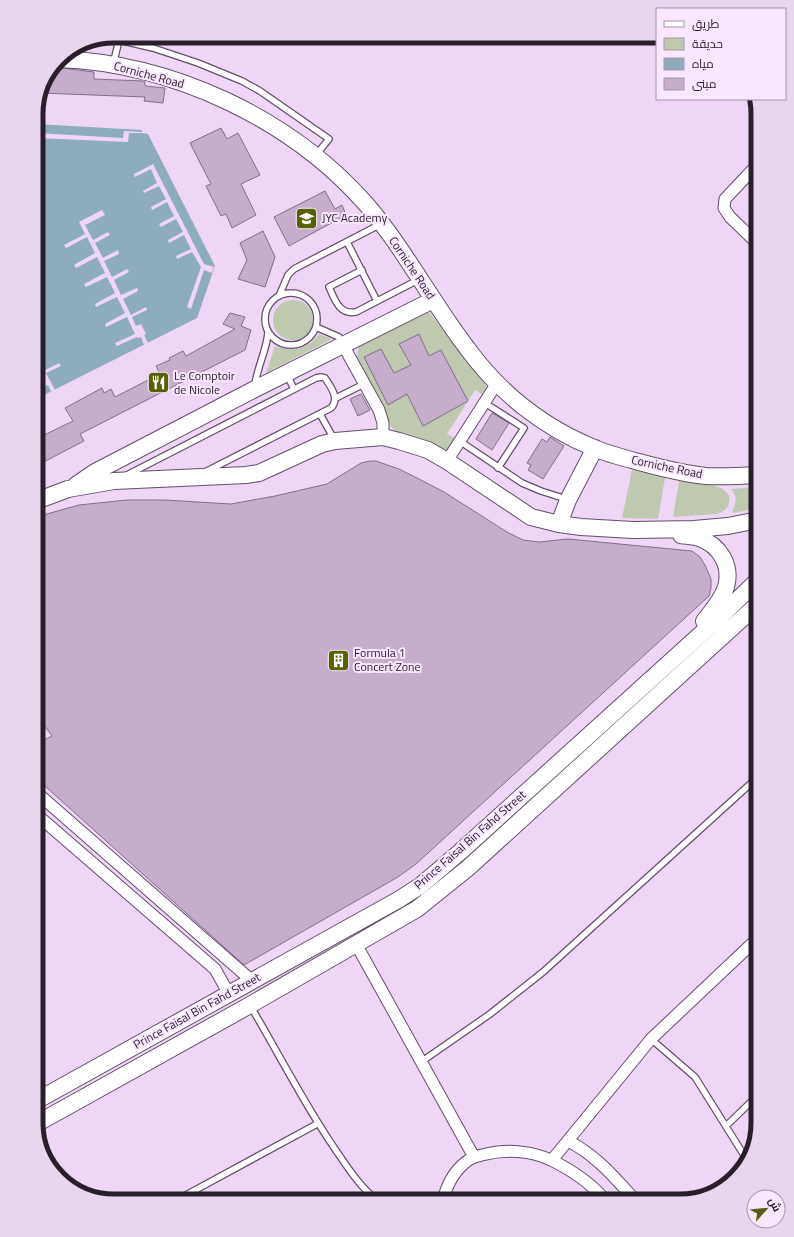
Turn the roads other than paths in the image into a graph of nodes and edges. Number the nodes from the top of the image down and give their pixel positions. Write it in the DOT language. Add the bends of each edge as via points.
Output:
graph roads {
  1 [pos="118,43"];
  2 [pos="132,43"];
  3 [pos="70,59"];
  4 [pos="113,65"];
  5 [pos="315,157"];
  6 [pos="751,171"];
  7 [pos="382,224"];
  8 [pos="751,237"];
  9 [pos="347,242"];
  10 [pos="362,270"];
  11 [pos="420,279"];
  12 [pos="279,296"];
  13 [pos="433,300"];
  14 [pos="377,302"];
  15 [pos="316,327"];
  16 [pos="268,332"];
  17 [pos="344,345"];
  18 [pos="286,374"];
  19 [pos="497,383"];
  20 [pos="364,384"];
  21 [pos="255,389"];
  22 [pos="294,389"];
  23 [pos="336,398"];
  24 [pos="485,402"];
  25 [pos="320,414"];
  26 [pos="383,437"];
  27 [pos="335,441"];
  28 [pos="460,442"];
  29 [pos="595,448"];
  30 [pos="448,461"];
  31 [pos="498,468"];
  32 [pos="751,475"];
  33 [pos="194,478"];
  34 [pos="114,481"];
  35 [pos="72,488"];
  36 [pos="43,498"];
  37 [pos="568,500"];
  38 [pos="751,521"];
  39 [pos="559,524"];
  40 [pos="612,529"];
  41 [pos="751,587"];
  42 [pos="751,610"];
  43 [pos="674,658"];
  44 [pos="751,783"];
  45 [pos="43,798"];
  46 [pos="43,820"];
  47 [pos="356,944"];
  48 [pos="751,945"];
  49 [pos="251,980"];
  50 [pos="229,994"];
  51 [pos="250,1005"];
  52 [pos="651,1039"];
  53 [pos="421,1062"];
  54 [pos="69,1083"];
  55 [pos="43,1097"];
  56 [pos="78,1100"];
  57 [pos="751,1102"];
  58 [pos="43,1120"];
  59 [pos="317,1124"];
  60 [pos="726,1126"];
  61 [pos="568,1141"];
  62 [pos="744,1155"];
  63 [pos="474,1157"];
  64 [pos="552,1160"];
  65 [pos="189,1194"];
  66 [pos="369,1194"];
  67 [pos="445,1194"];
  68 [pos="600,1194"];
  69 [pos="630,1194"];
  1 -- 4 [label="lane"];
  2 -- 5 [label="lane" via="198,63 260,91 329,139"];
  3 -- 4 [label="main road, Corniche Road"];
  4 -- 5 [label="main road, Corniche Road" via="159,75 207,93 274,126"];
  5 -- 7 [label="main road, Corniche Road" via="365,204"];
  6 -- 8 [label="street" via="725,199 724,208"];
  7 -- 9 [label="lane"];
  7 -- 11 [label="main road, Corniche Road"];
  9 -- 10 [label="lane"];
  9 -- 12 [label="lane" via="294,269 288,275"];
  10 -- 14 [label="lane"];
  10 -- 14 [label="lane" via="329,287 339,308 350,313"];
  11 -- 13 [label="main road, Corniche Road"];
  11 -- 14 [label="lane"];
  12 -- 15 [label="lane" via="296,293 305,296 316,310"];
  12 -- 16 [label="lane" via="267,308 265,316"];
  13 -- 17 [label="main road"];
  13 -- 19 [label="main road, Corniche Road" via="474,358"];
  15 -- 16 [label="lane" via="312,335 297,345 280,343"];
  15 -- 17 [label="lane" via="339,337"];
  16 -- 21 [label="lane"];
  17 -- 18 [label="main road"];
  17 -- 20 [label="street"];
  18 -- 21 [label="main road"];
  18 -- 22 [label="lane"];
  19 -- 24 [label="street"];
  19 -- 29 [label="main road, Corniche Road" via="540,419"];
  20 -- 23 [label="lane"];
  20 -- 26 [label="street" via="379,410"];
  21 -- 35 [label="main road" via="95,472"];
  22 -- 23 [label="lane" via="321,377 325,378"];
  22 -- 34 [label="lane"];
  23 -- 25 [label="lane" via="334,405"];
  24 -- 28 [label="street"];
  24 -- 31 [label="lane" via="524,428"];
  25 -- 27 [label="lane"];
  25 -- 33 [label="lane"];
  26 -- 27 [label="main road"];
  26 -- 30 [label="main road" via="428,450"];
  27 -- 33 [label="main road" via="310,449 259,473"];
  28 -- 30 [label="street"];
  28 -- 31 [label="lane"];
  29 -- 32 [label="main road, Corniche Road" via="672,470 707,476"];
  29 -- 37 [label="main road"];
  30 -- 39 [label="main road" via="531,516"];
  31 -- 37 [label="lane" via="532,488"];
  33 -- 34 [label="main road"];
  34 -- 35 [label="main road"];
  35 -- 36 [label="main road"];
  37 -- 39 [label="main road"];
  38 -- 40 [label="main road" via="694,529"];
  39 -- 40 [label="main road"];
  40 -- 43 [label="main road" via="698,537 718,551 725,562 728,575 726,588 720,600"];
  41 -- 43 [label="main road, Prince Faisal Bin Fahd Street"];
  42 -- 47 [label="main road, Prince Faisal Bin Fahd Street" via="453,882 417,909"];
  43 -- 49 [label="main road, Prince Faisal Bin Fahd Street" via="420,886"];
  44 -- 53 [label="lane" via="544,972 490,1014"];
  45 -- 49 [label="street"];
  46 -- 50 [label="street" via="215,969"];
  47 -- 51 [label="main road, Prince Faisal Bin Fahd Street"];
  47 -- 53 [label="street"];
  48 -- 52 [label="street"];
  49 -- 50 [label="main road, Prince Faisal Bin Fahd Street"];
  50 -- 54 [label="main road, Prince Faisal Bin Fahd Street"];
  51 -- 56 [label="main road, Prince Faisal Bin Fahd Street"];
  51 -- 59 [label="lane"];
  52 -- 60 [label="lane" via="695,1077"];
  52 -- 61 [label="street"];
  53 -- 63 [label="street"];
  54 -- 55 [label="main road, Prince Faisal Bin Fahd Street"];
  54 -- 56 [label="main road"];
  56 -- 58 [label="main road, Prince Faisal Bin Fahd Street"];
  57 -- 60 [label="lane"];
  59 -- 65 [label="lane"];
  59 -- 66 [label="lane" via="353,1176"];
  60 -- 62 [label="lane"];
  61 -- 64 [label="street"];
  61 -- 69 [label="street" via="595,1158"];
  63 -- 64 [label="street" via="503,1151 519,1151"];
  63 -- 67 [label="street" via="456,1171 448,1183"];
  64 -- 68 [label="street" via="582,1178"];
}
